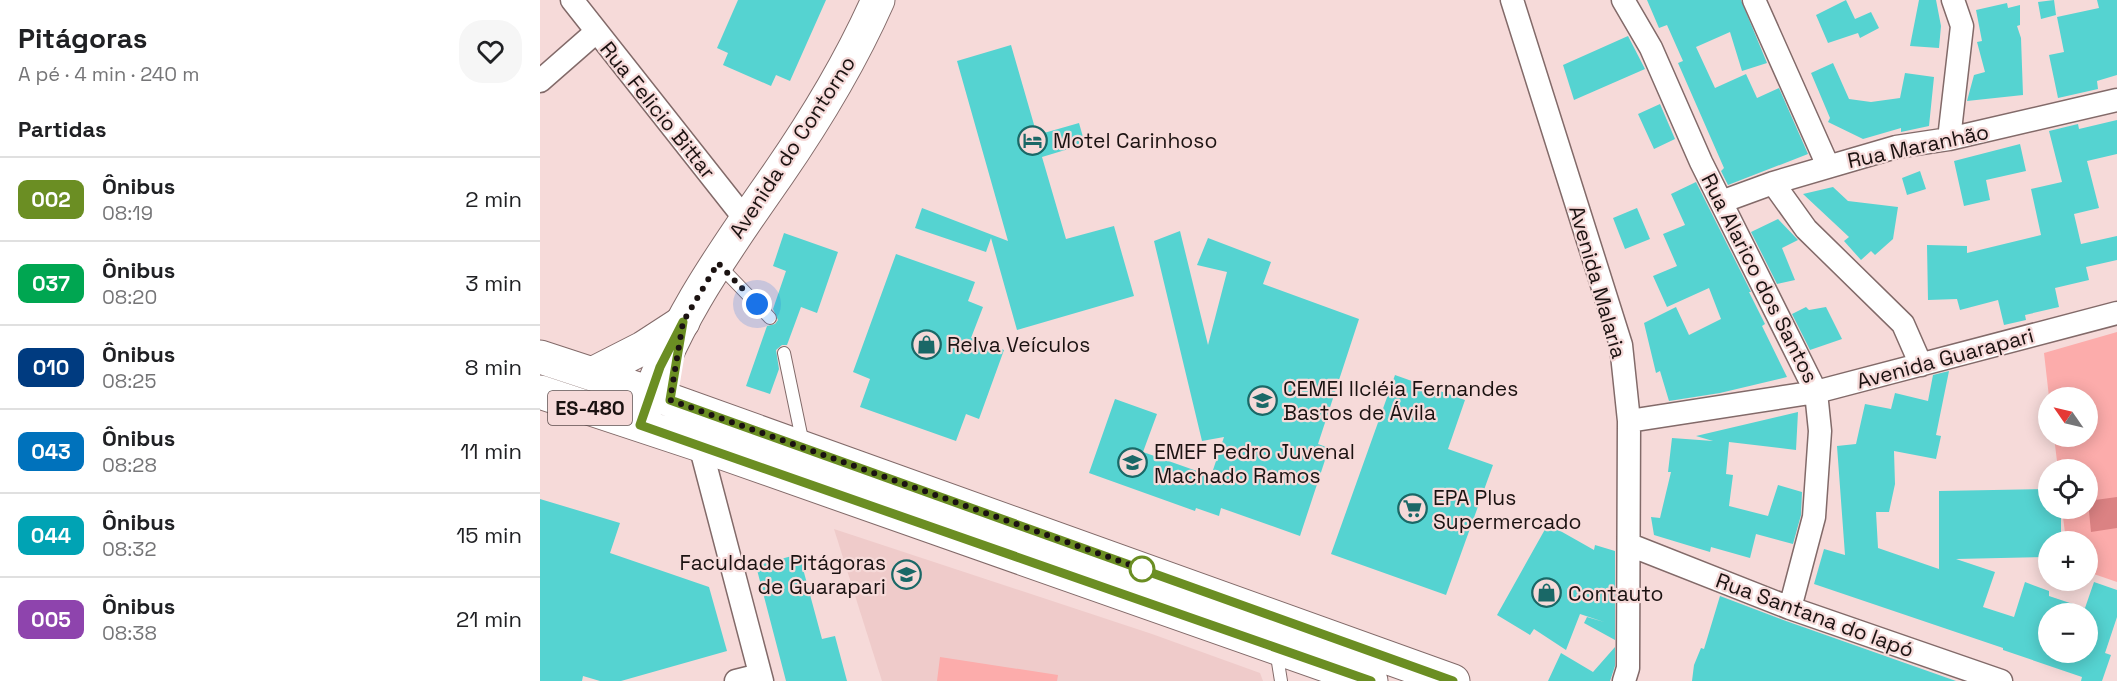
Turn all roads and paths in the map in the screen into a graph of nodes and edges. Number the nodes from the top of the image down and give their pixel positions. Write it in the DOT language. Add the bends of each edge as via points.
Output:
graph roads {
  1 [pos="572,0"];
  2 [pos="878,0"];
  3 [pos="1512,0"];
  4 [pos="1623,0"];
  5 [pos="1755,0"];
  6 [pos="1953,0"];
  7 [pos="596,32"];
  8 [pos="540,81"];
  9 [pos="2117,100"];
  10 [pos="1949,139"];
  11 [pos="1828,166"];
  12 [pos="1773,183"];
  13 [pos="1721,202"];
  14 [pos="745,219"];
  15 [pos="718,263"];
  16 [pos="2117,313"];
  17 [pos="770,318"];
  18 [pos="683,322"];
  19 [pos="784,353"];
  20 [pos="540,357"];
  21 [pos="1921,364"];
  22 [pos="591,374"];
  23 [pos="540,392"];
  24 [pos="1816,392"];
  25 [pos="660,397"];
  26 [pos="1629,421"];
  27 [pos="655,430"];
  28 [pos="700,445"];
  29 [pos="804,448"];
  30 [pos="1630,545"];
  31 [pos="1790,608"];
  32 [pos="1260,632"];
  33 [pos="761,678"];
  34 [pos="736,681"];
  35 [pos="1281,681"];
  36 [pos="1371,681"];
  37 [pos="1453,681"];
  38 [pos="1624,681"];
  39 [pos="2001,681"];
  1 -- 7 [label="street, Rua Felicio Bittar"];
  2 -- 14 [label="main road, Avenida do Contorno" via="831,92"];
  3 -- 26 [label="street, Avenida Malaria" via="1621,345"];
  4 -- 13 [label="street, Rua Alarico dos Santos" via="1651,48"];
  5 -- 11 [label="street"];
  6 -- 10 [label="street" via="1962,26"];
  7 -- 8 [label="street"];
  7 -- 14 [label="street, Rua Felicio Bittar"];
  9 -- 10 [label="street, Rua Maranhão"];
  10 -- 11 [label="street, Rua Maranhão" via="1896,147"];
  11 -- 12 [label="street, Rua Maranhão"];
  12 -- 13 [label="street, Rua Maranhão"];
  12 -- 21 [label="street" via="1806,229 1903,324"];
  13 -- 24 [label="street, Rua Alarico dos Santos"];
  14 -- 15 [label="main road, Avenida do Contorno"];
  15 -- 17 [label="lane"];
  15 -- 18 [label="main road, Avenida do Contorno"];
  16 -- 21 [label="street, Avenida Guarapari"];
  18 -- 22 [label="main road"];
  18 -- 25 [label="main road, Avenida do Contorno"];
  19 -- 29 [label="lane"];
  20 -- 22 [label="main road, ES-480"];
  21 -- 24 [label="street, Avenida Guarapari"];
  22 -- 25 [label="main road, ES-480"];
  23 -- 27 [label="main road, ES-480"];
  24 -- 26 [label="street, Avenida Guarapari"];
  24 -- 31 [label="street, Rua Alarico dos Santos" via="1820,431 1814,517"];
  25 -- 27 [label="main road, Avenida do Contorno"];
  25 -- 29 [label="main road, ES-480"];
  26 -- 30 [label="street, Avenida Malaria"];
  27 -- 28 [label="main road, ES-480"];
  28 -- 32 [label="main road, ES-480"];
  28 -- 33 [label="street"];
  29 -- 32 [label="main road, ES-480"];
  30 -- 31 [label="street, Rua Santana do Iapó"];
  30 -- 38 [label="street, Avenida Malaria" via="1628,668"];
  31 -- 39 [label="street, Rua Santana do Iapó"];
  32 -- 35 [label="lane"];
  32 -- 36 [label="main road, ES-480"];
  32 -- 37 [label="main road, ES-480"];
  33 -- 34 [label="street"];
}
